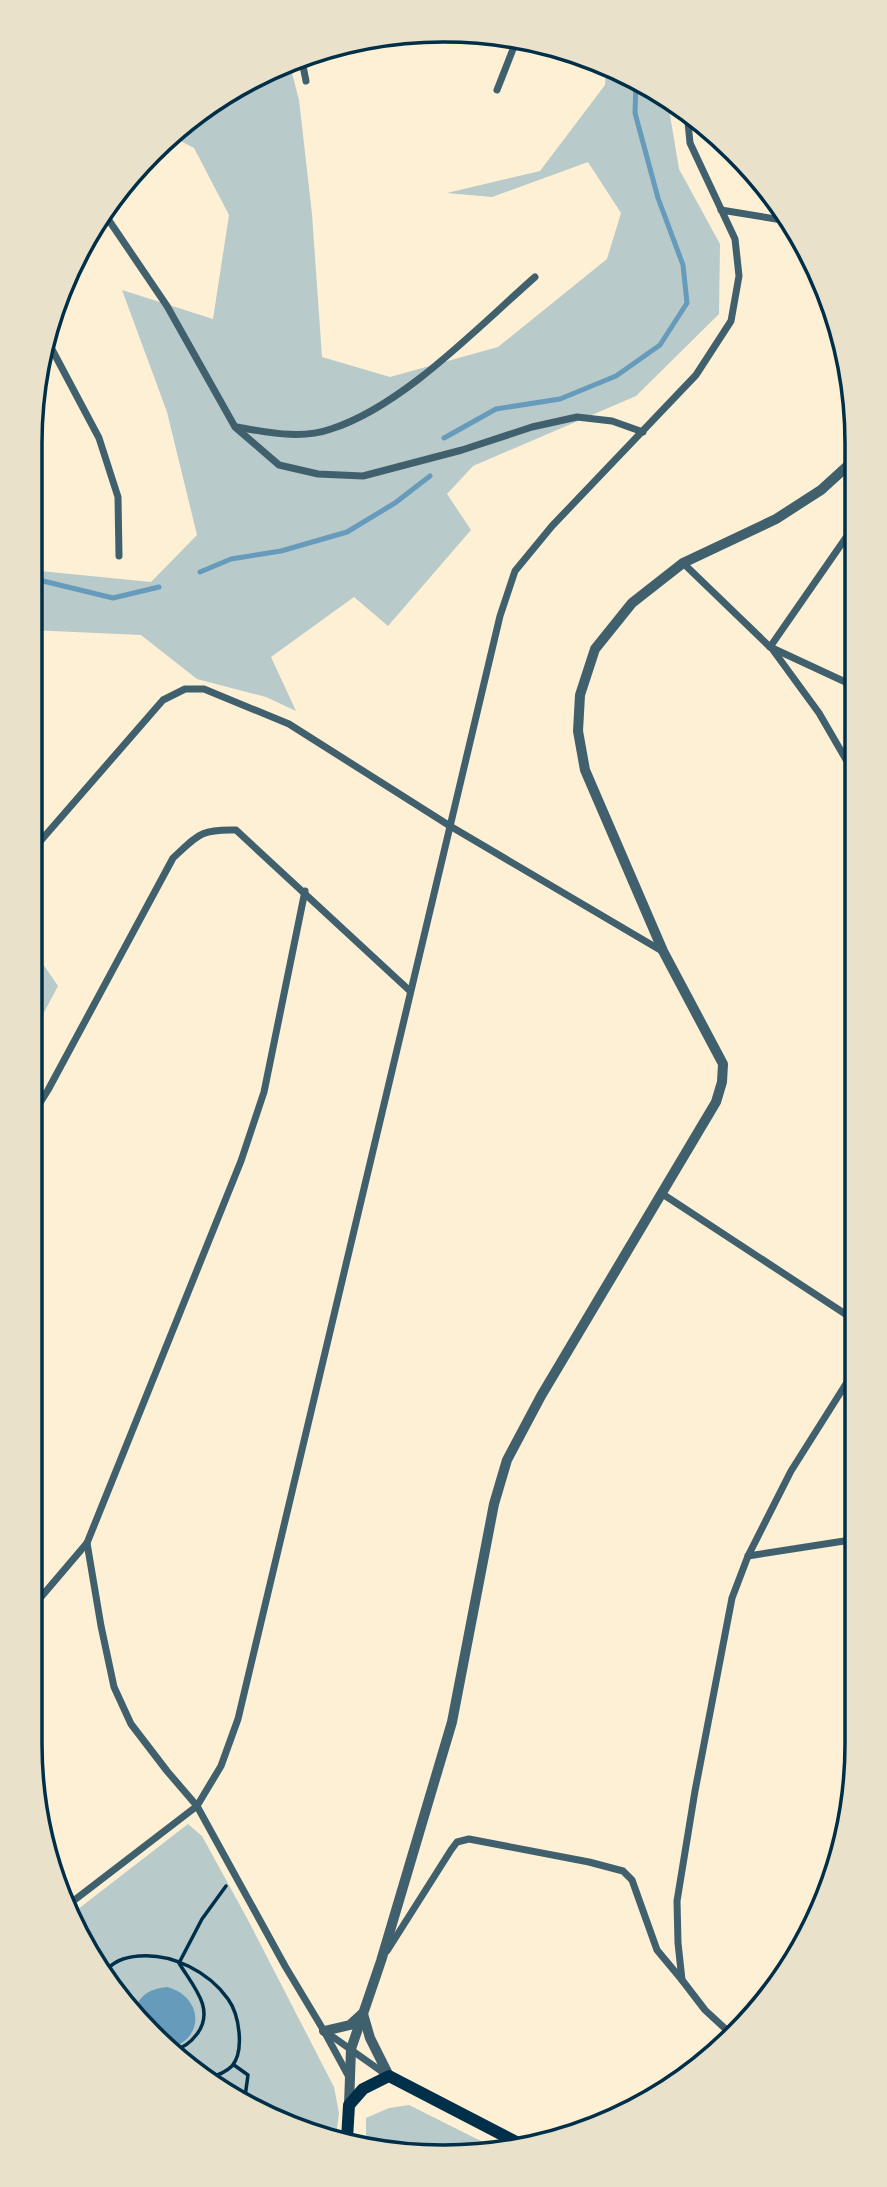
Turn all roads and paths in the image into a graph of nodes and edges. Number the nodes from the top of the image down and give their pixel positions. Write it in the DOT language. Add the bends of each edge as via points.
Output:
graph roads {
  1 [pos="513,48"];
  2 [pos="303,67"];
  3 [pos="306,81"];
  4 [pos="497,90"];
  5 [pos="688,125"];
  6 [pos="721,210"];
  7 [pos="776,219"];
  8 [pos="109,221"];
  9 [pos="535,277"];
  10 [pos="53,352"];
  11 [pos="235,427"];
  12 [pos="643,432"];
  13 [pos="845,468"];
  14 [pos="845,539"];
  15 [pos="119,556"];
  16 [pos="683,563"];
  17 [pos="770,647"];
  18 [pos="845,681"];
  19 [pos="845,758"];
  20 [pos="450,826"];
  21 [pos="42,839"];
  22 [pos="305,891"];
  23 [pos="663,951"];
  24 [pos="410,991"];
  25 [pos="42,1100"];
  26 [pos="661,1193"];
  27 [pos="845,1314"];
  28 [pos="845,1385"];
  29 [pos="845,1541"];
  30 [pos="87,1543"];
  31 [pos="748,1556"];
  32 [pos="42,1596"];
  33 [pos="197,1806"];
  34 [pos="234,1872"];
  35 [pos="74,1900"];
  36 [pos="381,1961"];
  37 [pos="179,1963"];
  38 [pos="110,1966"];
  39 [pos="682,1980"];
  40 [pos="363,2014"];
  41 [pos="725,2029"];
  42 [pos="324,2031"];
  43 [pos="183,2048"];
  44 [pos="351,2049"];
  45 [pos="233,2065"];
  46 [pos="218,2075"];
  47 [pos="389,2076"];
  48 [pos="349,2077"];
  49 [pos="246,2092"];
  50 [pos="349,2105"];
  51 [pos="347,2133"];
  52 [pos="511,2139"];
  1 -- 4 [label="street"];
  2 -- 3 [label="street"];
  5 -- 6 [label="street" via="690,143"];
  6 -- 7 [label="street"];
  6 -- 12 [label="street" via="734,239 739,276 731,321 696,375"];
  8 -- 11 [label="street" via="167,306"];
  9 -- 11 [label="street" via="421,377 376,409 330,430 287,436"];
  10 -- 15 [label="street" via="103,450 118,497"];
  11 -- 12 [label="street" via="279,465 318,474 363,476 577,417 612,421"];
  12 -- 20 [label="street" via="552,526 516,571 500,616"];
  13 -- 16 [label="street" via="776,519"];
  14 -- 17 [label="street"];
  16 -- 17 [label="street"];
  16 -- 23 [label="street" via="632,603 595,649 580,695 578,731 585,770"];
  17 -- 18 [label="street"];
  17 -- 19 [label="street" via="819,713"];
  20 -- 21 [label="street" via="289,724 204,689 185,689 163,700"];
  20 -- 23 [label="street"];
  20 -- 24 [label="street"];
  22 -- 24 [label="street"];
  22 -- 25 [label="street" via="236,830 199,833 173,858"];
  22 -- 30 [label="street" via="257,1115"];
  23 -- 26 [label="street" via="723,1064 716,1102"];
  24 -- 33 [label="street" via="238,1719 221,1766"];
  26 -- 27 [label="street"];
  26 -- 36 [label="street" via="507,1460 494,1504 452,1721"];
  28 -- 31 [label="street" via="791,1471"];
  29 -- 31 [label="street"];
  30 -- 32 [label="street"];
  30 -- 33 [label="street" via="114,1687 131,1724"];
  31 -- 39 [label="street" via="732,1598 677,1900"];
  33 -- 34 [label="street"];
  33 -- 35 [label="street"];
  34 -- 37 [label="path"];
  34 -- 42 [label="street"];
  36 -- 39 [label="street" via="451,1850 457,1842 469,1839 623,1871 632,1880 657,1950"];
  36 -- 40 [label="street"];
  37 -- 38 [label="path" via="161,1957 125,1958"];
  37 -- 43 [label="path" via="204,2009 201,2028"];
  37 -- 45 [label="path" via="212,1982 229,2000 238,2023 239,2047"];
  39 -- 41 [label="street"];
  40 -- 42 [label="street" via="350,2025"];
  40 -- 44 [label="street"];
  40 -- 47 [label="street"];
  42 -- 44 [label="street"];
  42 -- 48 [label="street"];
  44 -- 47 [label="street"];
  44 -- 48 [label="street"];
  45 -- 46 [label="path"];
  45 -- 49 [label="path" via="248,2075"];
  47 -- 50 [label="main road" via="363,2089"];
  47 -- 52 [label="main road"];
  48 -- 50 [label="street"];
  50 -- 51 [label="main road"];
}
